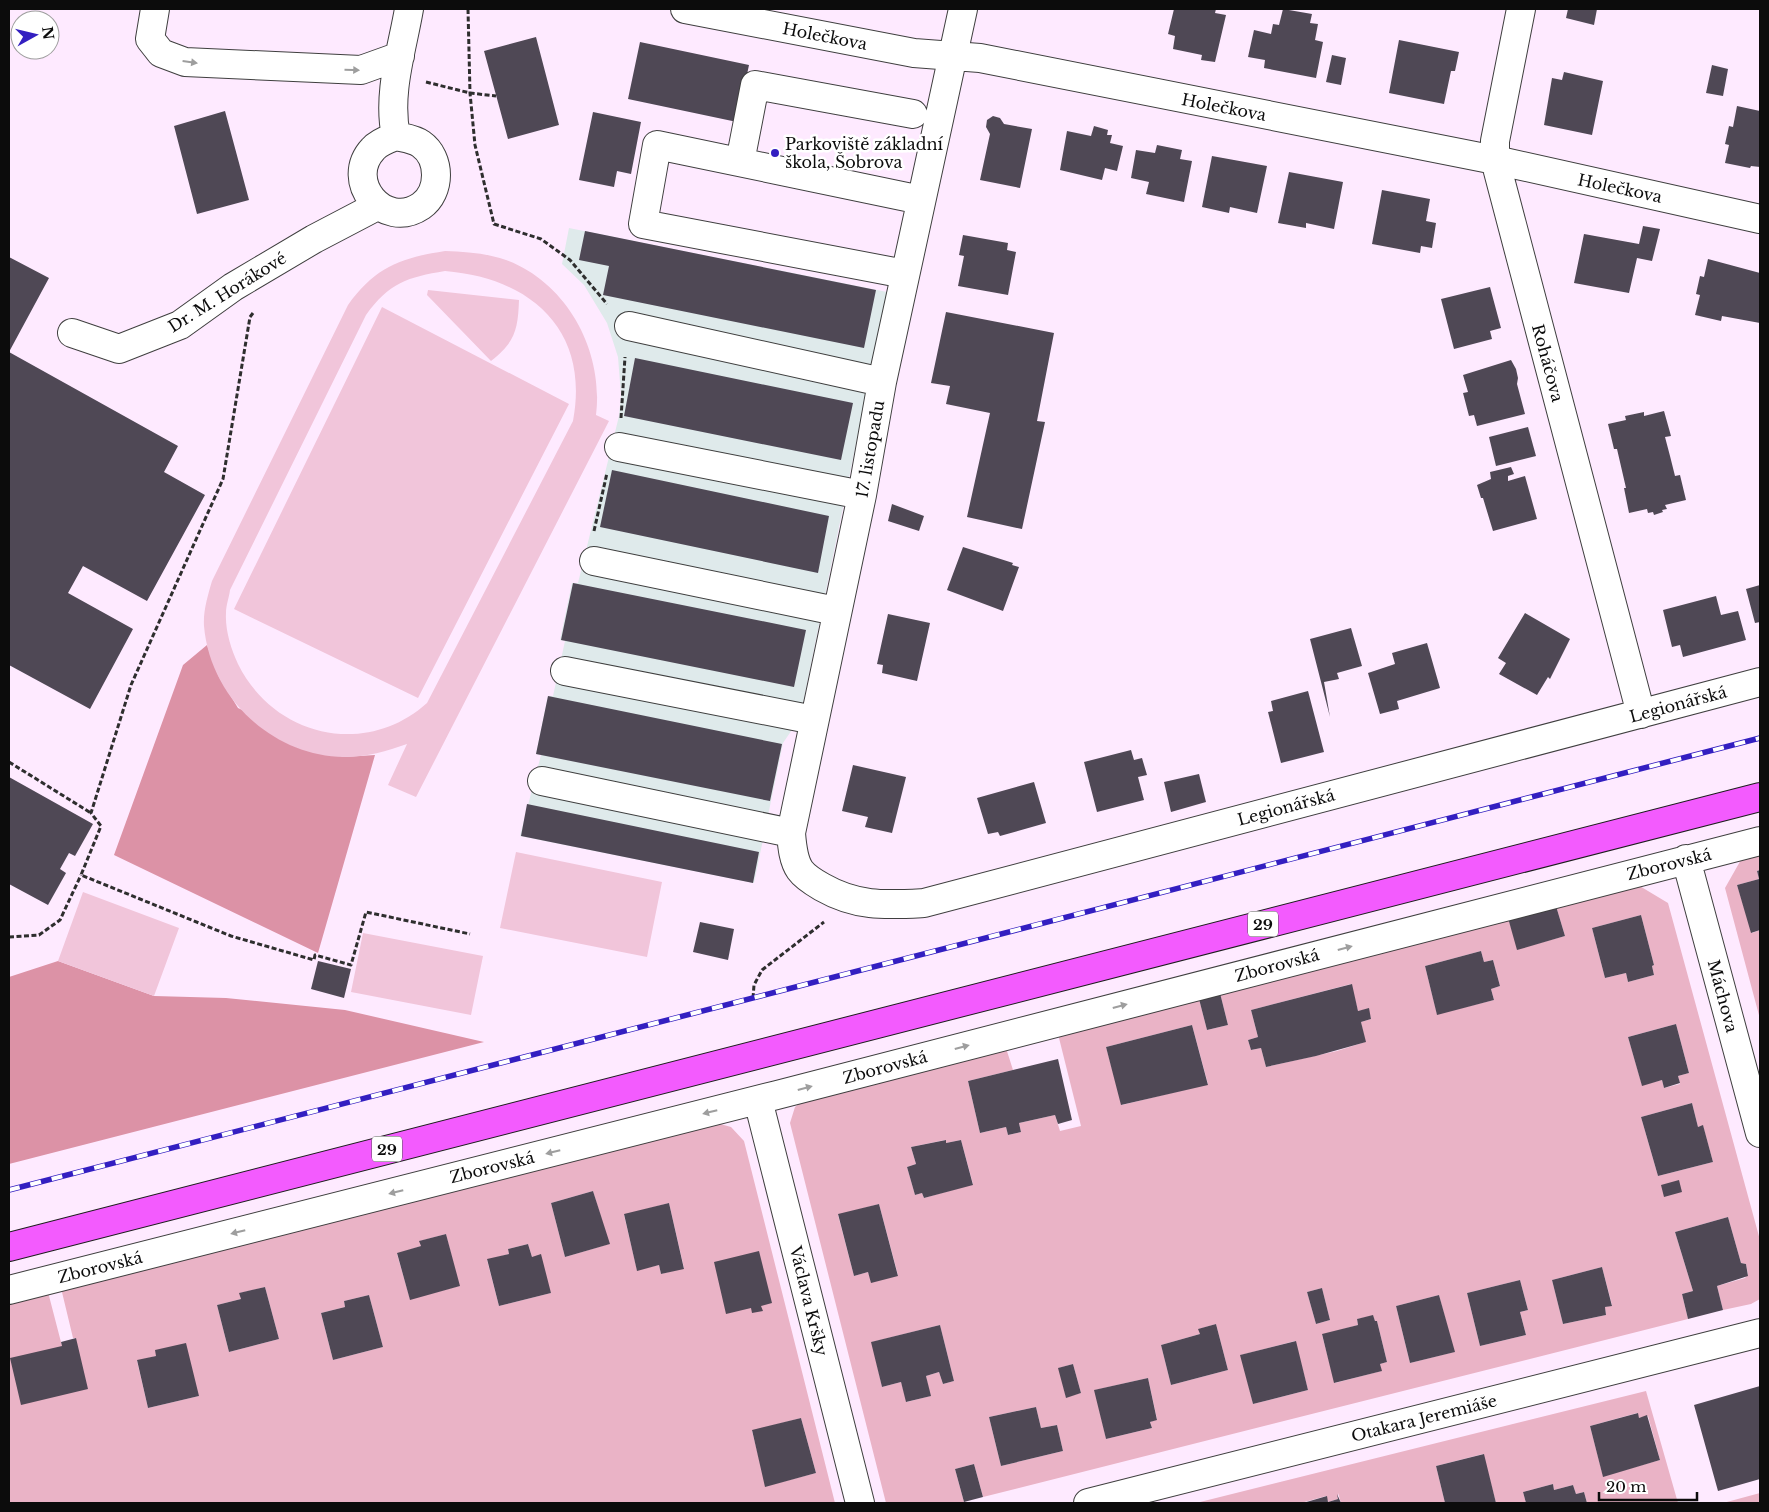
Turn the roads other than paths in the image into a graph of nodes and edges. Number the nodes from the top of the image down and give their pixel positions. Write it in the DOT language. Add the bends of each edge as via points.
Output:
graph roads {
  1 [pos="155,9"];
  2 [pos="409,9"];
  3 [pos="685,9"];
  4 [pos="963,9"];
  5 [pos="1521,9"];
  6 [pos="400,56"];
  7 [pos="951,56"];
  8 [pos="913,114"];
  9 [pos="396,136"];
  10 [pos="1495,160"];
  11 [pos="740,162"];
  12 [pos="921,200"];
  13 [pos="377,206"];
  14 [pos="1760,219"];
  15 [pos="905,274"];
  16 [pos="629,326"];
  17 [pos="72,333"];
  18 [pos="882,382"];
  19 [pos="619,447"];
  20 [pos="862,495"];
  21 [pos="594,561"];
  22 [pos="836,611"];
  23 [pos="565,671"];
  24 [pos="1760,682"];
  25 [pos="1640,714"];
  26 [pos="814,720"];
  27 [pos="542,781"];
  28 [pos="1760,797"];
  29 [pos="790,833"];
  30 [pos="1760,841"];
  31 [pos="1686,859"];
  32 [pos="813,882"];
  33 [pos="758,1100"];
  34 [pos="1760,1133"];
  35 [pos="9,1247"];
  36 [pos="9,1290"];
  37 [pos="1760,1333"];
  38 [pos="860,1503"];
  39 [pos="1088,1503"];
  1 -- 6 [label="street, one-way" via="150,39 161,53 185,62 361,70"];
  2 -- 6 [label="street"];
  3 -- 7 [label="street, Holečkova" via="914,53"];
  4 -- 7 [label="street, 17. listopadu"];
  5 -- 10 [label="street, Roháčova" via="1495,141"];
  6 -- 9 [label="street" via="392,116"];
  7 -- 10 [label="street, Holečkova" via="980,58"];
  7 -- 12 [label="street, 17. listopadu"];
  8 -- 11 [label="street" via="755,85"];
  9 -- 13 [label="street" via="374,148 362,171 368,196"];
  9 -- 13 [label="street" via="420,144 429,152 437,175 435,186 426,202 411,211 399,213"];
  10 -- 14 [label="street, Holečkova"];
  10 -- 25 [label="street, Roháčova"];
  11 -- 12 [label="street"];
  11 -- 15 [label="street" via="657,145 643,224"];
  12 -- 15 [label="street, 17. listopadu"];
  13 -- 17 [label="street, Dr. M. Horákové" via="233,287 180,325 119,349"];
  15 -- 18 [label="street, 17. listopadu"];
  16 -- 18 [label="street"];
  18 -- 20 [label="street, 17. listopadu"];
  19 -- 20 [label="street"];
  20 -- 22 [label="street, 17. listopadu"];
  21 -- 22 [label="street"];
  22 -- 26 [label="street, 17. listopadu"];
  23 -- 26 [label="street"];
  24 -- 25 [label="street, Legionářská"];
  25 -- 32 [label="street, Legionářská" via="924,903 878,906 840,898"];
  26 -- 29 [label="street, 17. listopadu"];
  27 -- 29 [label="street"];
  28 -- 35 [label="main road, 29"];
  29 -- 32 [label="street, 17. listopadu" via="800,870"];
  30 -- 31 [label="street, Zborovská"];
  33 -- 31 [label="street, Zborovská, one-way"];
  31 -- 34 [label="street, Máchova"];
  33 -- 36 [label="street, Zborovská, one-way"];
  33 -- 38 [label="street, Václava Kršky"];
  37 -- 39 [label="street, Otakara Jeremiáše"];
}
